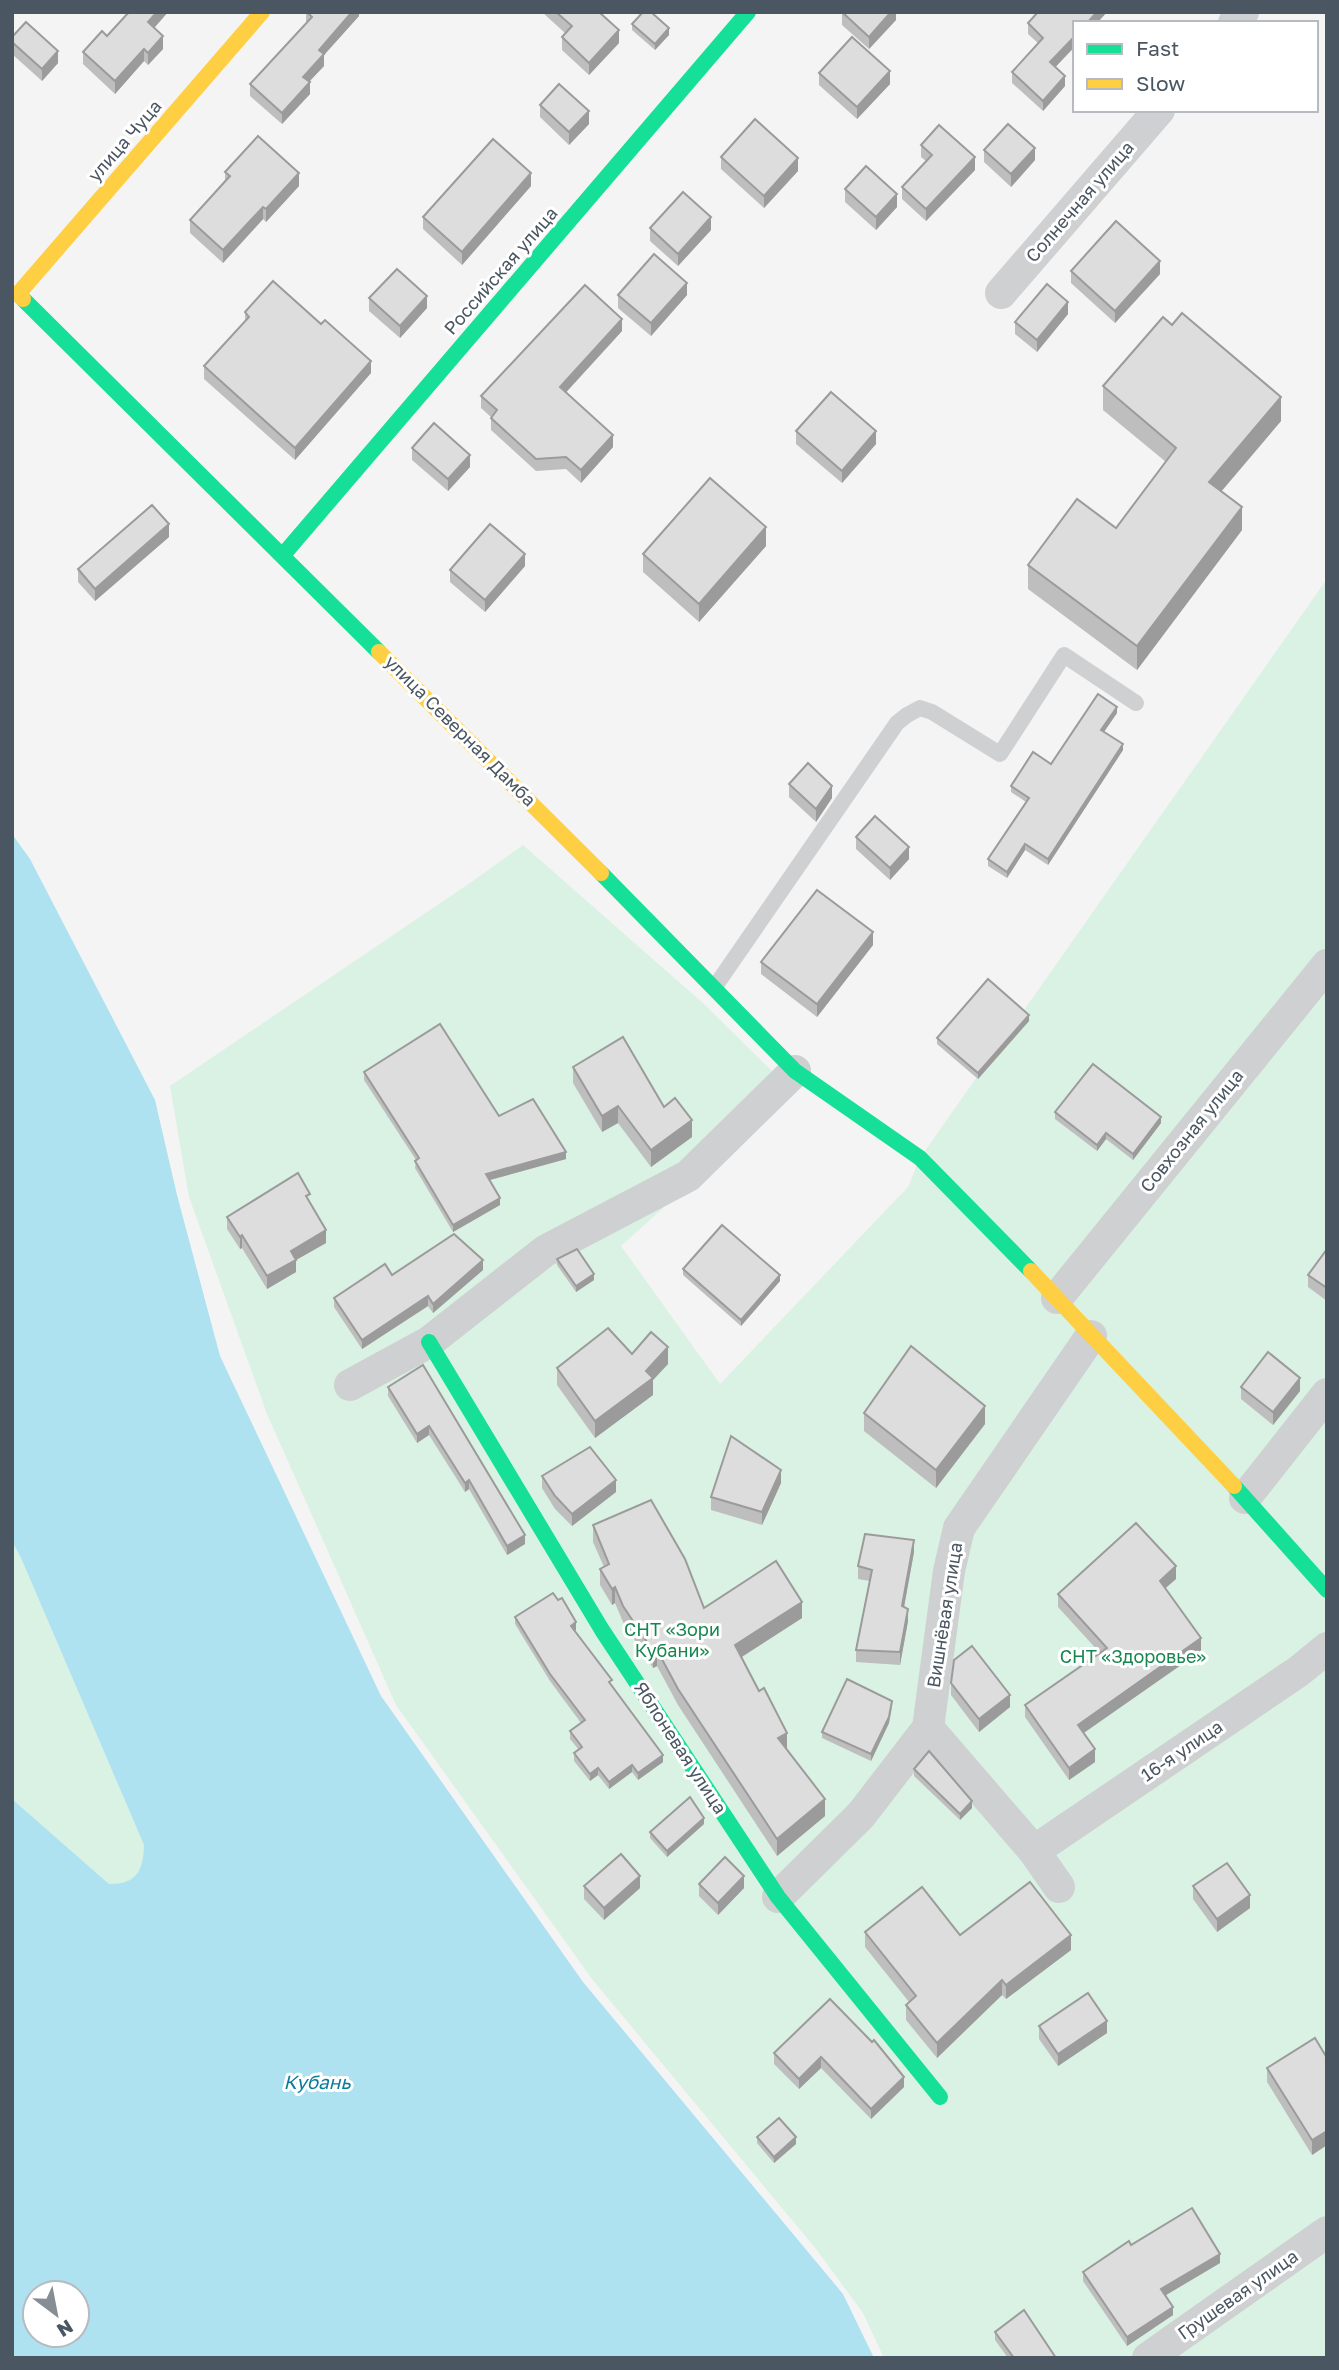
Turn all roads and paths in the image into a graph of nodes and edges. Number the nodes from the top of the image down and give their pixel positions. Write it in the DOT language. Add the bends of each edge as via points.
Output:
graph roads {
  1 [pos="262,12"];
  2 [pos="748,12"];
  3 [pos="1157,112"];
  4 [pos="14,287"];
  5 [pos="1002,293"];
  6 [pos="283,555"];
  7 [pos="1136,703"];
  8 [pos="1327,965"];
  9 [pos="714,988"];
  10 [pos="795,1071"];
  11 [pos="1057,1298"];
  12 [pos="1091,1336"];
  13 [pos="429,1342"];
  14 [pos="350,1385"];
  15 [pos="1327,1394"];
  16 [pos="1245,1498"];
  17 [pos="1327,1590"];
  18 [pos="1327,1648"];
  19 [pos="928,1728"];
  20 [pos="1034,1851"];
  21 [pos="1059,1887"];
  22 [pos="778,1897"];
  23 [pos="940,2097"];
  24 [pos="1327,2232"];
  25 [pos="1148,2358"];
  1 -- 4 [label="street, улица Чуца"];
  2 -- 6 [label="street, Российская улица"];
  3 -- 5 [label="street, Солнечная улица"];
  4 -- 6 [label="street, улица Северная Дамба"];
  6 -- 9 [label="street, улица Северная Дамба"];
  7 -- 9 [label="lane" via="1065,655 1000,754 932,712 920,708 907,715"];
  8 -- 11 [label="street, Совхозная улица"];
  9 -- 10 [label="street, улица Северная Дамба"];
  10 -- 11 [label="street, улица Северная Дамба" via="920,1158"];
  10 -- 13 [label="street" via="688,1176 545,1251"];
  11 -- 12 [label="street, улица Северная Дамба"];
  12 -- 16 [label="street, улица Северная Дамба"];
  12 -- 19 [label="street, Вишнёвая улица" via="960,1528 949,1571"];
  13 -- 14 [label="street"];
  13 -- 22 [label="street, Яблоневая улица" via="602,1630"];
  15 -- 16 [label="street"];
  16 -- 17 [label="street, улица Северная Дамба"];
  18 -- 20 [label="street, 16-я улица"];
  19 -- 20 [label="street"];
  19 -- 22 [label="street" via="861,1815"];
  20 -- 21 [label="street"];
  22 -- 23 [label="street, Яблоневая улица"];
  24 -- 25 [label="street, Грушевая улица"];
}
